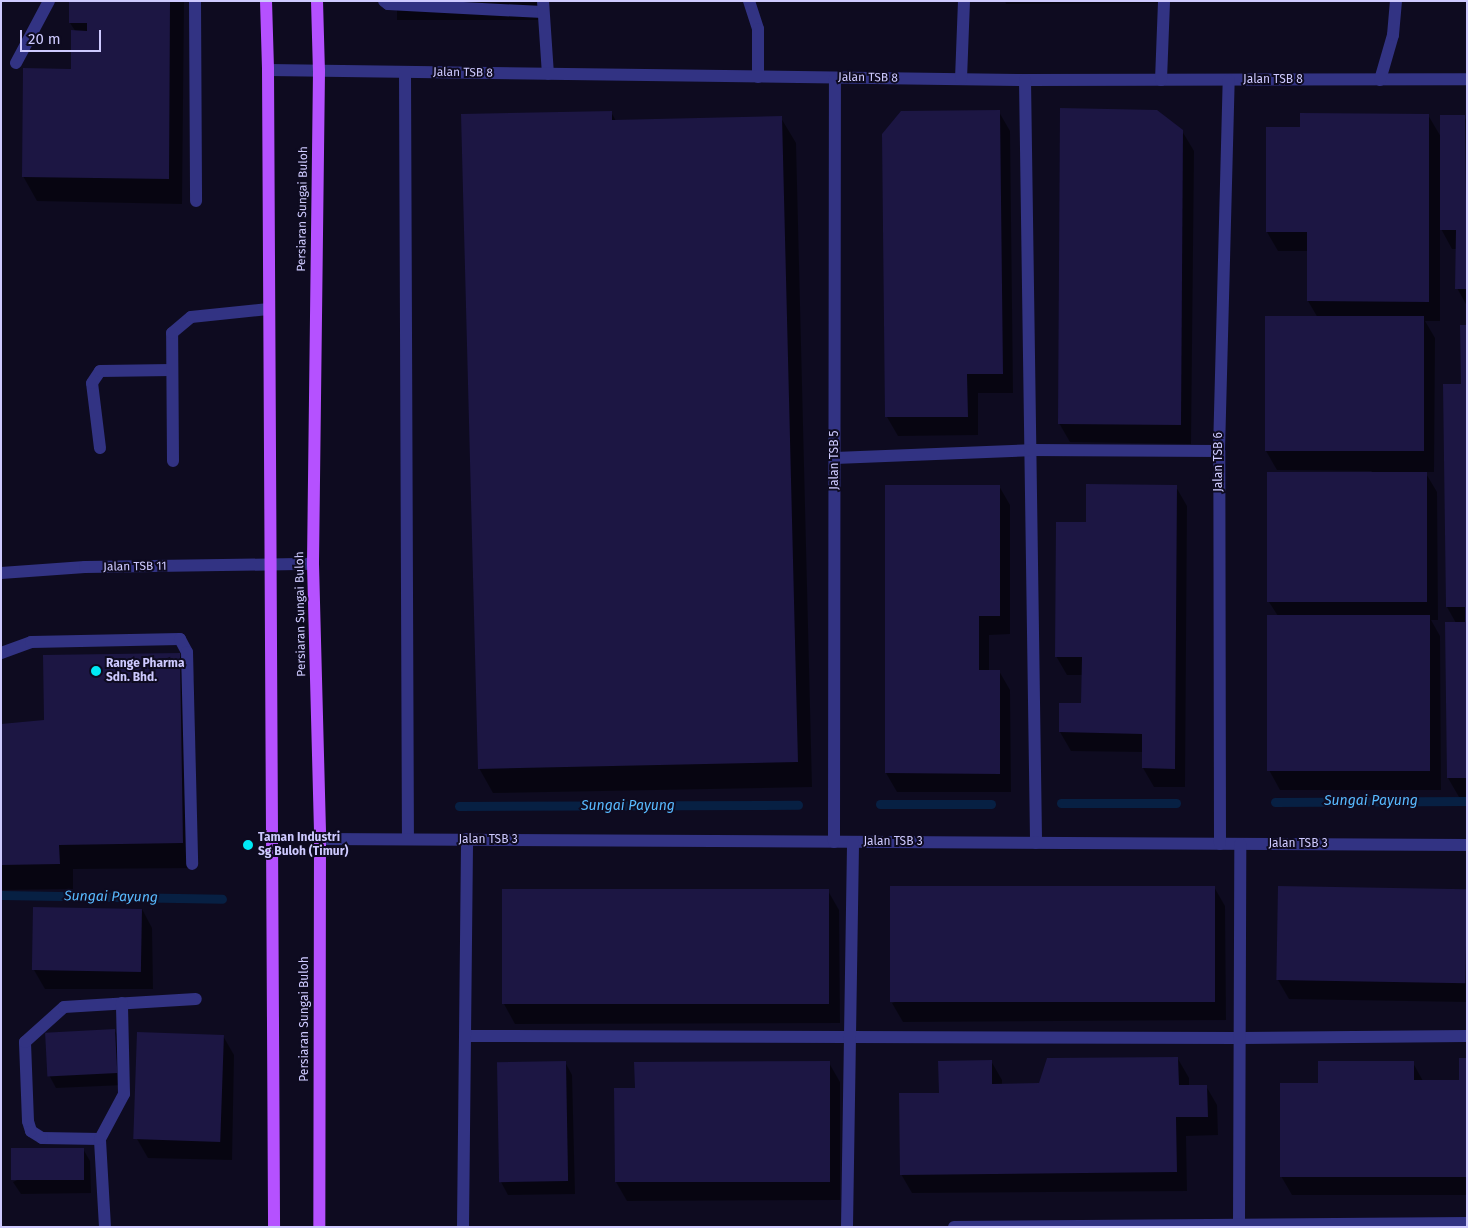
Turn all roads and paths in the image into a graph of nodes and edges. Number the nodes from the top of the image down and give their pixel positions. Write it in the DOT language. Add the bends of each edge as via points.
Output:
graph roads {
  1 [pos="49,1"];
  2 [pos="195,1"];
  3 [pos="266,1"];
  4 [pos="317,1"];
  5 [pos="384,1"];
  6 [pos="749,1"];
  7 [pos="964,1"];
  8 [pos="1164,1"];
  9 [pos="1396,1"];
  10 [pos="543,6"];
  11 [pos="16,63"];
  12 [pos="268,70"];
  13 [pos="319,71"];
  14 [pos="405,72"];
  15 [pos="548,74"];
  16 [pos="758,77"];
  17 [pos="835,78"];
  18 [pos="960,79"];
  19 [pos="1025,80"];
  20 [pos="1161,80"];
  21 [pos="1229,80"];
  22 [pos="1380,80"];
  23 [pos="1467,80"];
  24 [pos="196,201"];
  25 [pos="269,309"];
  26 [pos="172,370"];
  27 [pos="100,448"];
  28 [pos="1030,450"];
  29 [pos="1219,451"];
  30 [pos="835,458"];
  31 [pos="173,461"];
  32 [pos="313,564"];
  33 [pos="269,565"];
  34 [pos="1,572"];
  35 [pos="1,653"];
  36 [pos="320,839"];
  37 [pos="408,839"];
  38 [pos="467,839"];
  39 [pos="834,842"];
  40 [pos="853,842"];
  41 [pos="1036,843"];
  42 [pos="1220,844"];
  43 [pos="1240,844"];
  44 [pos="1467,845"];
  45 [pos="192,864"];
  46 [pos="196,999"];
  47 [pos="122,1004"];
  48 [pos="466,1036"];
  49 [pos="1467,1036"];
  50 [pos="849,1038"];
  51 [pos="1240,1038"];
  52 [pos="100,1140"];
  53 [pos="1467,1223"];
  54 [pos="1240,1225"];
  55 [pos="104,1227"];
  56 [pos="274,1227"];
  57 [pos="319,1227"];
  58 [pos="463,1227"];
  59 [pos="846,1227"];
  60 [pos="954,1227"];
  1 -- 11 [label="street"];
  2 -- 24 [label="street"];
  3 -- 12 [label="main road"];
  4 -- 13 [label="main road, Persiaran Sungai Buloh"];
  5 -- 10 [label="street" via="388,4"];
  6 -- 16 [label="street" via="758,29"];
  7 -- 18 [label="street"];
  8 -- 20 [label="street"];
  9 -- 22 [label="street" via="1393,35"];
  10 -- 15 [label="street"];
  12 -- 13 [label="street, Jalan TSB 8"];
  12 -- 25 [label="main road"];
  13 -- 14 [label="street, Jalan TSB 8"];
  13 -- 32 [label="main road, Persiaran Sungai Buloh"];
  14 -- 15 [label="street, Jalan TSB 8"];
  14 -- 37 [label="street"];
  15 -- 16 [label="street, Jalan TSB 8"];
  16 -- 17 [label="street, Jalan TSB 8"];
  17 -- 18 [label="street, Jalan TSB 8"];
  17 -- 30 [label="street, Jalan TSB 5"];
  18 -- 19 [label="street, Jalan TSB 8"];
  19 -- 20 [label="street, Jalan TSB 8"];
  19 -- 28 [label="street"];
  20 -- 21 [label="street, Jalan TSB 8"];
  21 -- 22 [label="street, Jalan TSB 8"];
  21 -- 29 [label="street, Jalan TSB 6"];
  22 -- 23 [label="street, Jalan TSB 8"];
  25 -- 26 [label="street" via="191,317 172,333"];
  25 -- 33 [label="main road"];
  26 -- 27 [label="street" via="100,371 92,383"];
  26 -- 31 [label="street"];
  28 -- 29 [label="street"];
  28 -- 30 [label="street"];
  28 -- 41 [label="street"];
  29 -- 42 [label="street, Jalan TSB 6"];
  30 -- 39 [label="street, Jalan TSB 5"];
  32 -- 33 [label="street, Jalan TSB 11"];
  32 -- 36 [label="main road, Persiaran Sungai Buloh"];
  33 -- 34 [label="street, Jalan TSB 11"];
  33 -- 56 [label="main road"];
  35 -- 45 [label="street" via="30,642 180,639 187,652"];
  36 -- 37 [label="street, Jalan TSB 3"];
  36 -- 57 [label="main road, Persiaran Sungai Buloh"];
  37 -- 38 [label="street, Jalan TSB 3"];
  38 -- 39 [label="street, Jalan TSB 3"];
  38 -- 48 [label="street"];
  39 -- 40 [label="street, Jalan TSB 3"];
  40 -- 41 [label="street, Jalan TSB 3"];
  40 -- 50 [label="street"];
  41 -- 42 [label="street, Jalan TSB 3"];
  42 -- 43 [label="street, Jalan TSB 3"];
  43 -- 44 [label="street, Jalan TSB 3"];
  43 -- 51 [label="street"];
  46 -- 47 [label="street"];
  47 -- 52 [label="street" via="124,1094"];
  47 -- 52 [label="street" via="64,1007 25,1042 31,1131 42,1138"];
  48 -- 50 [label="street"];
  48 -- 58 [label="street"];
  49 -- 51 [label="street"];
  50 -- 51 [label="street"];
  50 -- 59 [label="street"];
  51 -- 54 [label="street"];
  52 -- 55 [label="street"];
  53 -- 54 [label="street"];
  54 -- 60 [label="street"];
}
